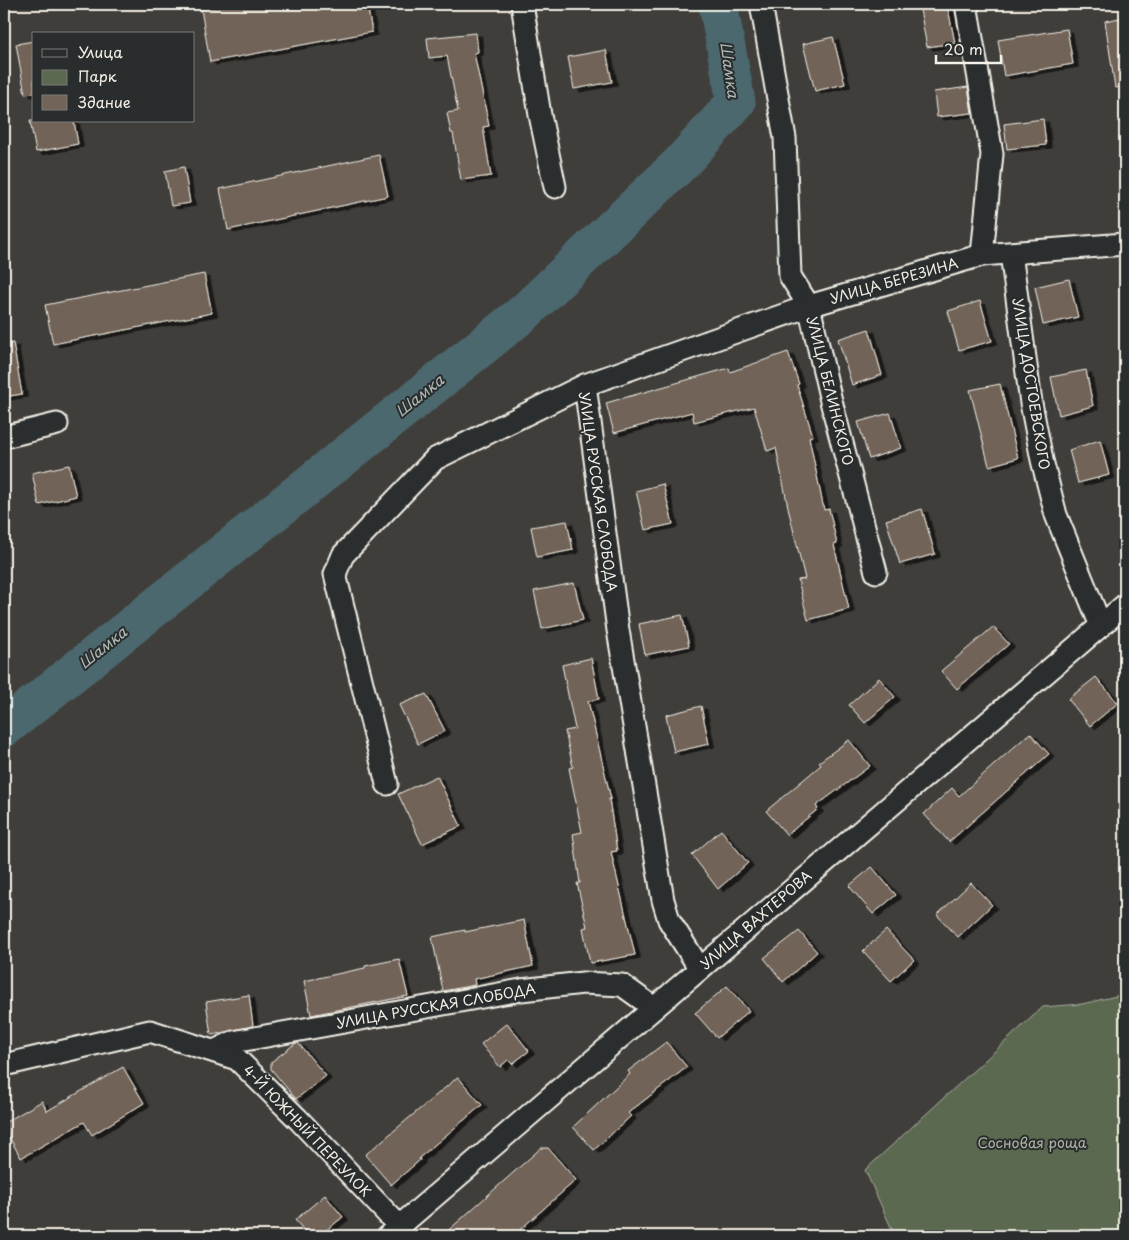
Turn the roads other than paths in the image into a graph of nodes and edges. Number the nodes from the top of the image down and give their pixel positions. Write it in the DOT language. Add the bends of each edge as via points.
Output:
graph roads {
  1 [pos="522,4"];
  2 [pos="761,4"];
  3 [pos="966,4"];
  4 [pos="555,187"];
  5 [pos="1125,244"];
  6 [pos="1011,253"];
  7 [pos="982,255"];
  8 [pos="809,306"];
  9 [pos="585,385"];
  10 [pos="57,424"];
  11 [pos="4,437"];
  12 [pos="876,572"];
  13 [pos="1125,605"];
  14 [pos="1101,626"];
  15 [pos="387,784"];
  16 [pos="700,969"];
  17 [pos="654,1008"];
  18 [pos="214,1051"];
  19 [pos="4,1065"];
  20 [pos="393,1231"];
  1 -- 4 [label="street"];
  2 -- 8 [label="street, УЛИЦА БЕЛИНСКОГО" via="785,138 790,276"];
  3 -- 7 [label="street" via="992,154"];
  5 -- 6 [label="street, УЛИЦА БЕРЕЗИНА"];
  6 -- 7 [label="street, УЛИЦА БЕРЕЗИНА"];
  6 -- 14 [label="street, УЛИЦА ДОСТОЕВСКОГО" via="1042,460 1056,515"];
  7 -- 8 [label="street, УЛИЦА БЕРЕЗИНА"];
  8 -- 9 [label="street, УЛИЦА БЕРЕЗИНА"];
  8 -- 12 [label="street, УЛИЦА БЕЛИНСКОГО"];
  9 -- 15 [label="street, УЛИЦА РУССКАЯ СЛОБОДА" via="435,459 343,555 335,574"];
  9 -- 16 [label="street, УЛИЦА РУССКАЯ СЛОБОДА" via="618,630 663,900 669,920"];
  10 -- 11 [label="street"];
  13 -- 14 [label="street, УЛИЦА ВАХТЕРОВА"];
  14 -- 16 [label="street, УЛИЦА ВАХТЕРОВА"];
  16 -- 17 [label="street, УЛИЦА ВАХТЕРОВА"];
  17 -- 18 [label="street, УЛИЦА РУССКАЯ СЛОБОДА" via="622,985 583,983 521,990 233,1042"];
  17 -- 20 [label="street, УЛИЦА ВАХТЕРОВА"];
  18 -- 19 [label="street, 4-Й ЮЖНЫЙ ПЕРЕУЛОК" via="150,1031"];
  18 -- 20 [label="street, 4-Й ЮЖНЫЙ ПЕРЕУЛОК" via="237,1058 298,1119"];
}
